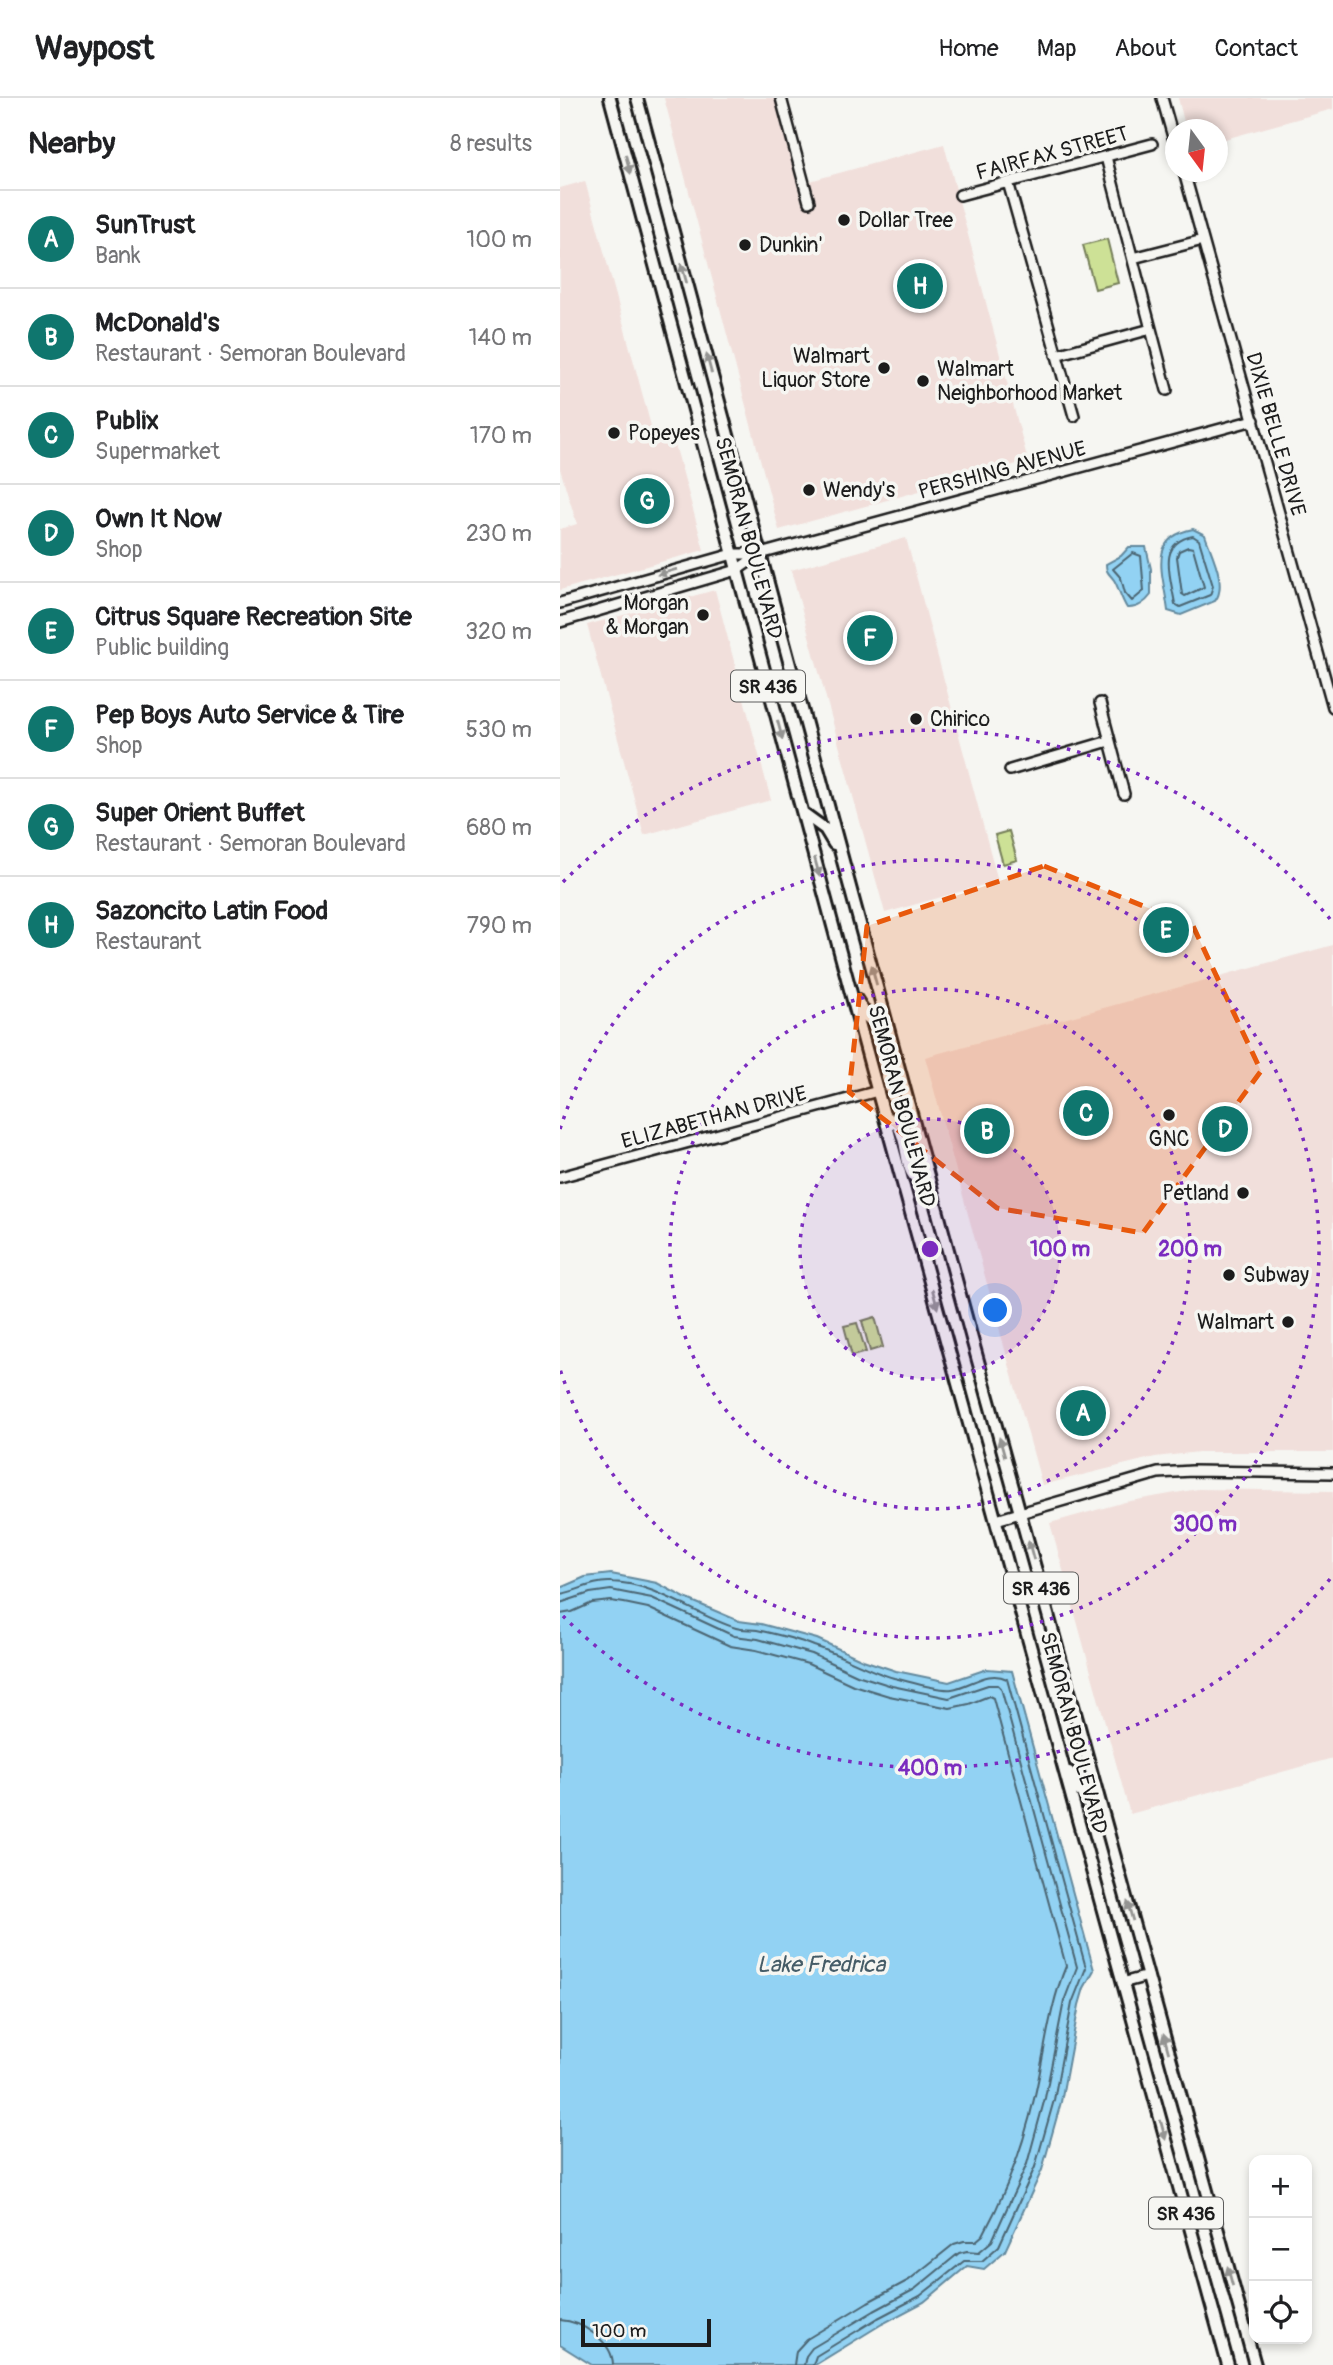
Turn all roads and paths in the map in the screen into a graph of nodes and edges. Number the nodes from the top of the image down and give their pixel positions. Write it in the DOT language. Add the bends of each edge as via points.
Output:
graph roads {
  1 [pos="610,98"];
  2 [pos="637,98"];
  3 [pos="781,98"];
  4 [pos="1162,98"];
  5 [pos="1168,119"];
  6 [pos="1152,144"];
  7 [pos="1106,156"];
  8 [pos="1008,182"];
  9 [pos="1187,182"];
  10 [pos="960,195"];
  11 [pos="809,202"];
  12 [pos="1203,240"];
  13 [pos="1133,258"];
  14 [pos="1151,329"];
  15 [pos="1056,355"];
  16 [pos="1167,390"];
  17 [pos="1074,416"];
  18 [pos="1254,420"];
  19 [pos="733,554"];
  20 [pos="760,554"];
  21 [pos="737,570"];
  22 [pos="560,603"];
  23 [pos="560,622"];
  24 [pos="1100,703"];
  25 [pos="1333,707"];
  26 [pos="1109,741"];
  27 [pos="1010,770"];
  28 [pos="1124,794"];
  29 [pos="803,813"];
  30 [pos="841,855"];
  31 [pos="850,990"];
  32 [pos="889,1032"];
  33 [pos="878,1091"];
  34 [pos="884,1115"];
  35 [pos="560,1177"];
  36 [pos="931,1188"];
  37 [pos="1333,1473"];
  38 [pos="1020,1513"];
  39 [pos="996,1520"];
  40 [pos="1057,1747"];
  41 [pos="1101,1808"];
  42 [pos="1148,1976"];
  43 [pos="1122,1983"];
  44 [pos="1228,2365"];
  45 [pos="1255,2365"];
  1 -- 19 [label="main road, SEMORAN BOULEVARD / SR 436, one-way"];
  20 -- 2 [label="main road, SEMORAN BOULEVARD / SR 436, one-way"];
  3 -- 11 [label="street"];
  4 -- 5 [label="street"];
  6 -- 7 [label="street, FAIRFAX STREET"];
  7 -- 8 [label="street, FAIRFAX STREET"];
  7 -- 13 [label="street"];
  8 -- 10 [label="street, FAIRFAX STREET"];
  8 -- 15 [label="street"];
  9 -- 12 [label="street, DIXIE BELLE DRIVE"];
  12 -- 13 [label="street"];
  12 -- 18 [label="street, DIXIE BELLE DRIVE"];
  13 -- 14 [label="street"];
  14 -- 15 [label="street"];
  14 -- 16 [label="street"];
  15 -- 17 [label="street"];
  18 -- 20 [label="street, PERSHING AVENUE"];
  18 -- 25 [label="street, DIXIE BELLE DRIVE"];
  19 -- 20 [label="street, PERSHING AVENUE"];
  19 -- 21 [label="main road, SEMORAN BOULEVARD / SR 436"];
  19 -- 22 [label="street, PERSHING AVENUE, one-way"];
  20 -- 21 [label="street, PERSHING AVENUE"];
  20 -- 30 [label="main road, SEMORAN BOULEVARD / SR 436"];
  21 -- 23 [label="street, PERSHING AVENUE"];
  21 -- 29 [label="main road, SEMORAN BOULEVARD / SR 436, one-way"];
  24 -- 26 [label="street"];
  26 -- 27 [label="street"];
  26 -- 28 [label="street"];
  29 -- 30 [label="main road" via="825,829"];
  29 -- 31 [label="main road, SEMORAN BOULEVARD / SR 436, one-way"];
  32 -- 30 [label="main road, SEMORAN BOULEVARD / SR 436, one-way"];
  31 -- 32 [label="main road" via="868,1018"];
  31 -- 33 [label="main road, SEMORAN BOULEVARD / SR 436"];
  32 -- 36 [label="main road, SEMORAN BOULEVARD / SR 436"];
  33 -- 34 [label="main road, SEMORAN BOULEVARD / SR 436"];
  33 -- 35 [label="street, ELIZABETHAN DRIVE"];
  34 -- 36 [label="main road" via="897,1125 911,1173 919,1184"];
  34 -- 39 [label="main road, SEMORAN BOULEVARD / SR 436, one-way"];
  38 -- 36 [label="main road, SEMORAN BOULEVARD / SR 436, one-way"];
  37 -- 38 [label="street" via="1158,1474"];
  38 -- 39 [label="street"];
  41 -- 38 [label="main road, SEMORAN BOULEVARD / SR 436, one-way"];
  39 -- 40 [label="main road, SEMORAN BOULEVARD / SR 436"];
  40 -- 41 [label="main road" via="1080,1793"];
  40 -- 43 [label="main road, SEMORAN BOULEVARD / SR 436"];
  42 -- 41 [label="main road, SEMORAN BOULEVARD / SR 436, one-way"];
  42 -- 43 [label="street"];
  45 -- 42 [label="main road, SEMORAN BOULEVARD / SR 436, one-way"];
  43 -- 44 [label="main road, SEMORAN BOULEVARD / SR 436, one-way"];
}
